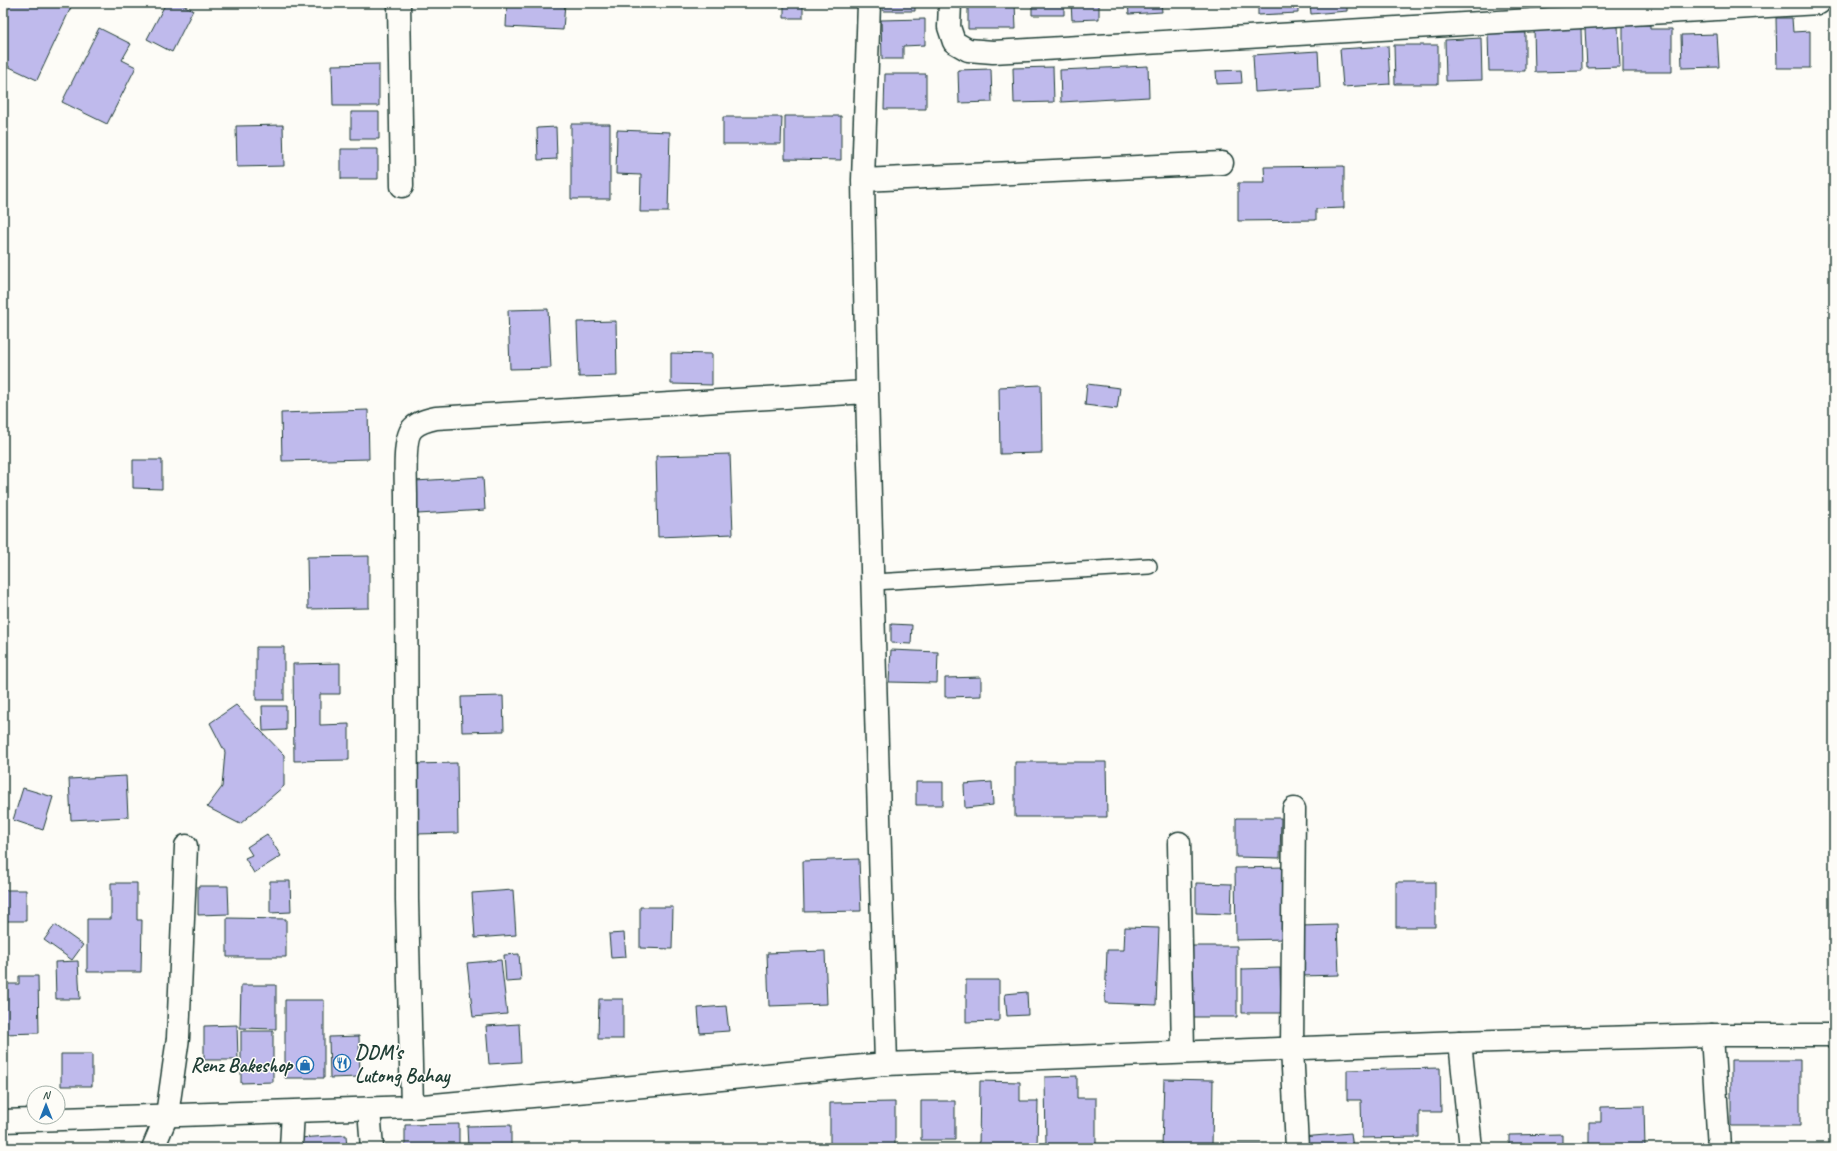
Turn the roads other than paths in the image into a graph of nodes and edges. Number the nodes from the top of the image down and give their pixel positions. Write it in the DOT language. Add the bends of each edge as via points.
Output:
graph roads {
  1 [pos="399,3"];
  2 [pos="869,3"];
  3 [pos="950,3"];
  4 [pos="1819,3"];
  5 [pos="1222,163"];
  6 [pos="863,180"];
  7 [pos="402,186"];
  8 [pos="867,392"];
  9 [pos="1149,566"];
  10 [pos="874,582"];
  11 [pos="1294,809"];
  12 [pos="1179,843"];
  13 [pos="186,846"];
  14 [pos="1712,1035"];
  15 [pos="1834,1035"];
  16 [pos="1460,1042"];
  17 [pos="1292,1048"];
  18 [pos="1183,1052"];
  19 [pos="886,1064"];
  20 [pos="412,1107"];
  21 [pos="369,1109"];
  22 [pos="293,1112"];
  23 [pos="168,1115"];
  24 [pos="3,1121"];
  25 [pos="153,1148"];
  26 [pos="291,1148"];
  27 [pos="372,1148"];
  28 [pos="1296,1148"];
  29 [pos="1471,1148"];
  30 [pos="1718,1148"];
  1 -- 7 [label="street"];
  2 -- 6 [label="street"];
  3 -- 4 [label="street" via="950,27 954,42 968,50 993,52"];
  5 -- 6 [label="street"];
  6 -- 8 [label="street"];
  8 -- 10 [label="street"];
  8 -- 20 [label="street" via="436,418 421,422 411,429 406,446 406,512 407,892"];
  9 -- 10 [label="lane"];
  10 -- 19 [label="street"];
  11 -- 17 [label="street"];
  12 -- 18 [label="street"];
  13 -- 23 [label="street" via="178,1038"];
  14 -- 15 [label="street"];
  14 -- 16 [label="street"];
  14 -- 30 [label="street"];
  16 -- 17 [label="street"];
  16 -- 29 [label="street"];
  17 -- 18 [label="street"];
  17 -- 28 [label="street"];
  18 -- 19 [label="street"];
  19 -- 20 [label="street"];
  20 -- 21 [label="street"];
  21 -- 22 [label="street"];
  21 -- 27 [label="street"];
  22 -- 23 [label="street"];
  22 -- 26 [label="street"];
  23 -- 24 [label="street"];
  23 -- 25 [label="street"];
}
